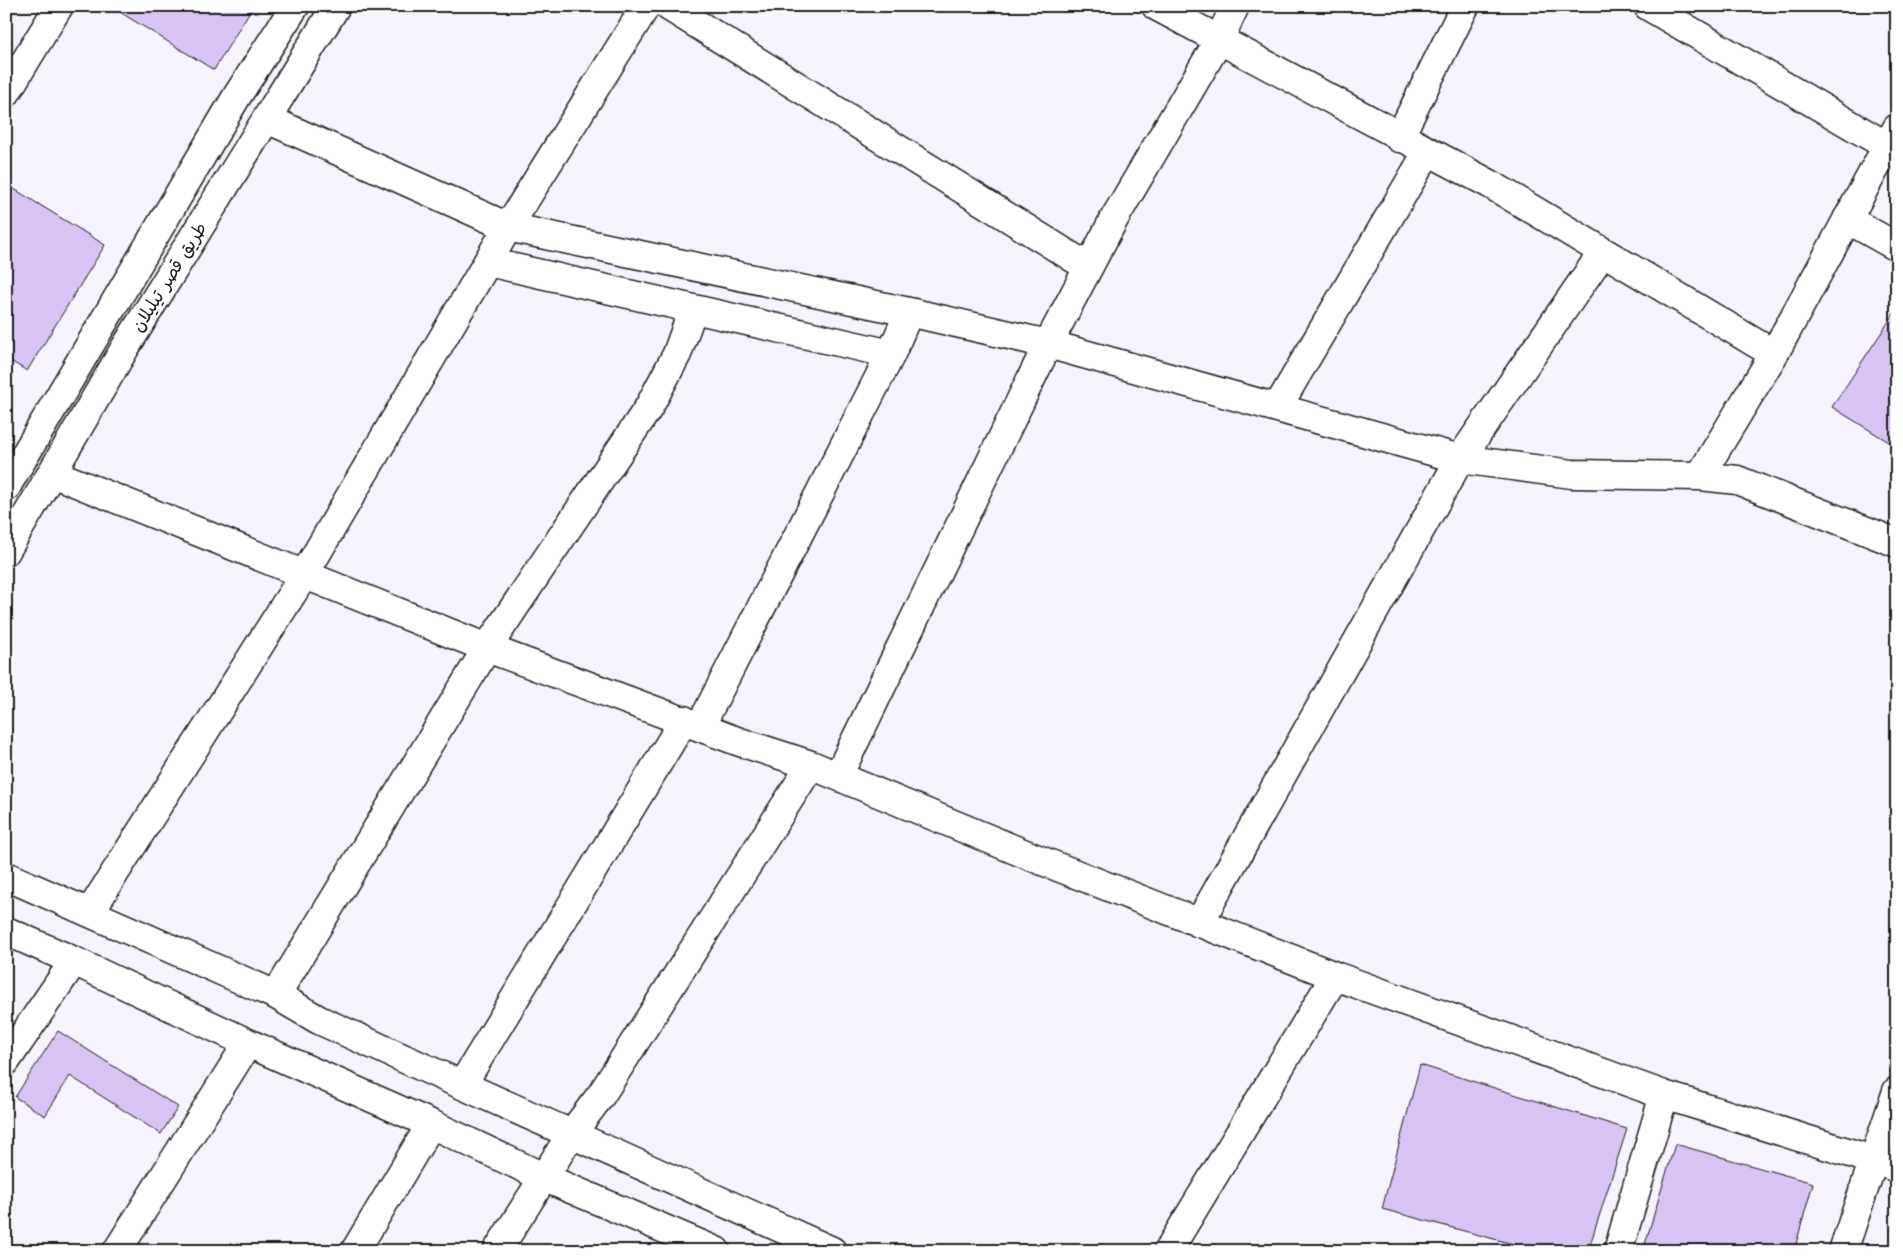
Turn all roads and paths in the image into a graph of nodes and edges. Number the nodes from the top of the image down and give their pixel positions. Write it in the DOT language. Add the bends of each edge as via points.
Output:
graph roads {
  1 [pos="59,6"];
  2 [pos="295,6"];
  3 [pos="336,6"];
  4 [pos="646,6"];
  5 [pos="668,6"];
  6 [pos="1156,6"];
  7 [pos="1234,6"];
  8 [pos="1465,6"];
  9 [pos="1648,6"];
  10 [pos="1218,40"];
  11 [pos="6,93"];
  12 [pos="267,118"];
  13 [pos="1892,137"];
  14 [pos="1399,138"];
  15 [pos="1428,151"];
  16 [pos="1847,219"];
  17 [pos="508,227"];
  18 [pos="1897,247"];
  19 [pos="1603,252"];
  20 [pos="488,262"];
  21 [pos="1088,267"];
  22 [pos="693,309"];
  23 [pos="910,312"];
  24 [pos="1048,344"];
  25 [pos="891,354"];
  26 [pos="1774,354"];
  27 [pos="1278,408"];
  28 [pos="1460,459"];
  29 [pos="52,473"];
  30 [pos="1700,476"];
  31 [pos="6,487"];
  32 [pos="1897,543"];
  33 [pos="6,551"];
  34 [pos="304,575"];
  35 [pos="488,648"];
  36 [pos="692,724"];
  37 [pos="811,765"];
  38 [pos="838,776"];
  39 [pos="6,876"];
  40 [pos="90,912"];
  41 [pos="1199,923"];
  42 [pos="6,931"];
  43 [pos="74,961"];
  44 [pos="1335,976"];
  45 [pos="276,995"];
  46 [pos="248,1043"];
  47 [pos="6,1062"];
  48 [pos="462,1085"];
  49 [pos="1897,1090"];
  50 [pos="1664,1095"];
  51 [pos="431,1124"];
  52 [pos="572,1133"];
  53 [pos="1885,1164"];
  54 [pos="543,1177"];
  55 [pos="117,1251"];
  56 [pos="355,1251"];
  57 [pos="497,1251"];
  58 [pos="716,1251"];
  59 [pos="832,1251"];
  60 [pos="1168,1251"];
  61 [pos="1618,1251"];
  62 [pos="1844,1251"];
  1 -- 11 [label="street"];
  2 -- 31 [label="street, طريق قصر تيليلان" via="232,105"];
  3 -- 12 [label="street, طريق قصر تيليلان"];
  4 -- 17 [label="street"];
  5 -- 21 [label="street"];
  6 -- 10 [label="street"];
  7 -- 10 [label="street"];
  8 -- 14 [label="street"];
  9 -- 13 [label="street"];
  10 -- 14 [label="street"];
  10 -- 21 [label="street"];
  12 -- 17 [label="street"];
  12 -- 29 [label="street, طريق قصر تيليلان"];
  13 -- 16 [label="street"];
  14 -- 15 [label="street"];
  15 -- 19 [label="street"];
  15 -- 27 [label="street"];
  16 -- 18 [label="street"];
  16 -- 26 [label="street"];
  17 -- 20 [label="street"];
  17 -- 23 [label="street"];
  19 -- 26 [label="street"];
  19 -- 28 [label="street"];
  20 -- 22 [label="street"];
  20 -- 34 [label="street"];
  21 -- 24 [label="street"];
  22 -- 25 [label="street"];
  22 -- 35 [label="street" via="677,354 649,407"];
  23 -- 24 [label="street"];
  23 -- 25 [label="street"];
  24 -- 27 [label="street"];
  24 -- 38 [label="street"];
  25 -- 36 [label="street"];
  26 -- 30 [label="street"];
  27 -- 28 [label="street"];
  28 -- 30 [label="street" via="1572,474"];
  28 -- 41 [label="street"];
  29 -- 33 [label="street, طريق قصر تيليلان"];
  29 -- 34 [label="street"];
  30 -- 32 [label="street" via="1737,480"];
  34 -- 35 [label="street"];
  34 -- 40 [label="street"];
  35 -- 36 [label="street"];
  35 -- 45 [label="street"];
  36 -- 37 [label="street"];
  36 -- 48 [label="street"];
  37 -- 38 [label="street"];
  37 -- 52 [label="street" via="601,1095"];
  38 -- 41 [label="street"];
  39 -- 40 [label="street"];
  40 -- 45 [label="street"];
  41 -- 44 [label="street"];
  42 -- 43 [label="street"];
  43 -- 46 [label="street"];
  43 -- 47 [label="street"];
  44 -- 50 [label="street"];
  44 -- 60 [label="street"];
  45 -- 48 [label="street" via="319,1020"];
  46 -- 51 [label="street"];
  46 -- 55 [label="street"];
  48 -- 52 [label="street"];
  49 -- 53 [label="street"];
  50 -- 53 [label="street"];
  50 -- 61 [label="street"];
  51 -- 54 [label="street"];
  51 -- 56 [label="street"];
  52 -- 54 [label="street"];
  52 -- 59 [label="street"];
  53 -- 62 [label="street"];
  54 -- 57 [label="street"];
  54 -- 58 [label="street"];
}
